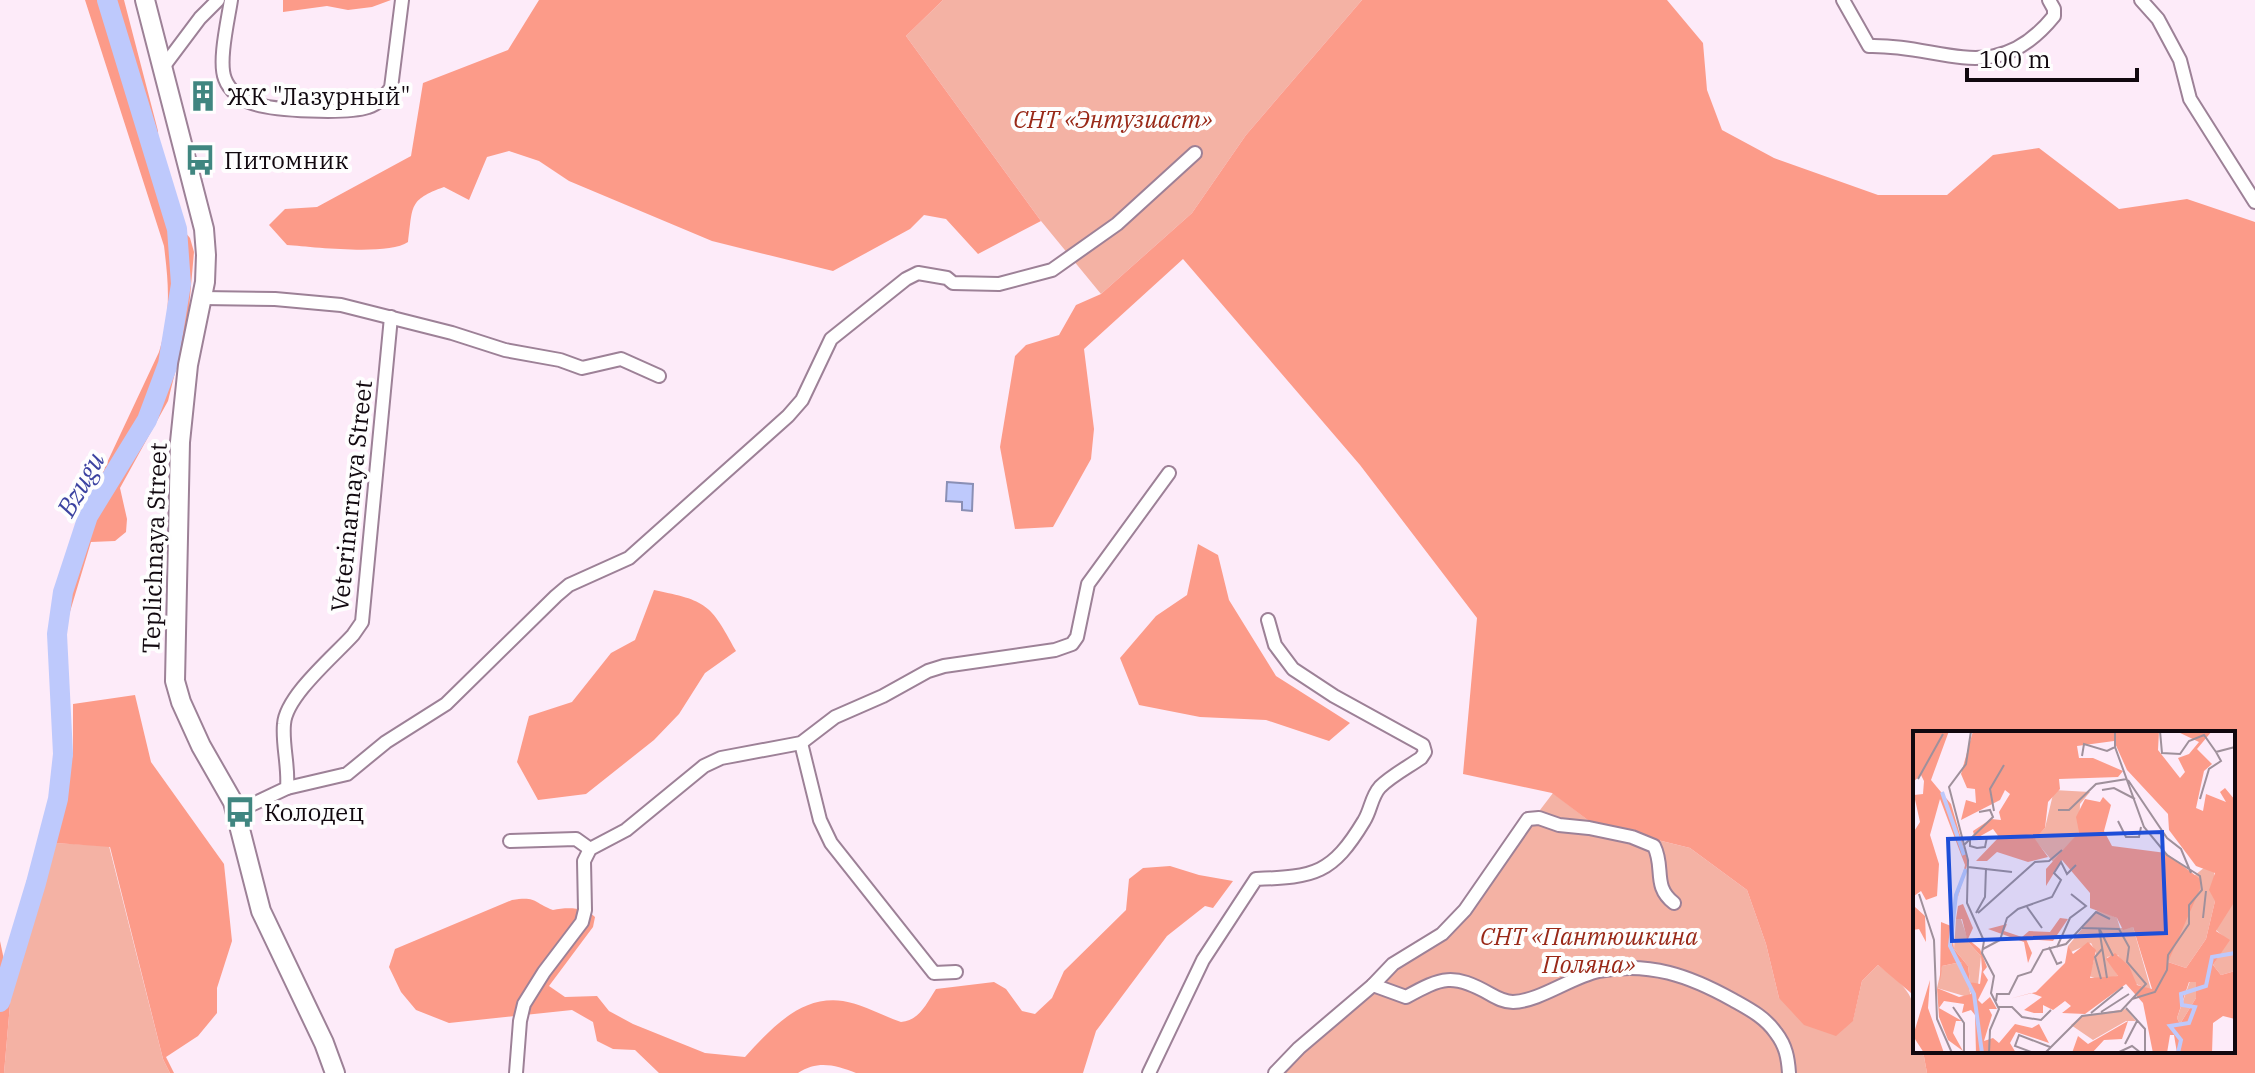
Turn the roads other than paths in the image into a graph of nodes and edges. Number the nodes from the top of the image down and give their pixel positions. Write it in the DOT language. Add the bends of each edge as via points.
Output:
graph roads {
  1 [pos="145,0"];
  2 [pos="218,0"];
  3 [pos="231,0"];
  4 [pos="402,0"];
  5 [pos="1843,0"];
  6 [pos="2049,0"];
  7 [pos="2141,0"];
  8 [pos="161,70"];
  9 [pos="1195,153"];
  10 [pos="2255,202"];
  11 [pos="202,298"];
  12 [pos="391,317"];
  13 [pos="659,376"];
  14 [pos="1169,473"];
  15 [pos="1268,620"];
  16 [pos="801,743"];
  17 [pos="287,788"];
  18 [pos="236,812"];
  19 [pos="510,841"];
  20 [pos="590,849"];
  21 [pos="1674,903"];
  22 [pos="956,972"];
  23 [pos="1373,985"];
  24 [pos="335,1073"];
  25 [pos="516,1073"];
  26 [pos="1149,1073"];
  27 [pos="1275,1073"];
  28 [pos="1789,1073"];
  1 -- 8 [label="street, Teplichnaya Street"];
  2 -- 8 [label="street"];
  3 -- 4 [label="street" via="223,65 230,89 259,105 343,110 367,107 391,88"];
  5 -- 6 [label="street" via="1869,46 1973,60 2013,51 2048,24 2054,16"];
  7 -- 10 [label="street" via="2180,60 2190,99"];
  8 -- 11 [label="street, Teplichnaya Street" via="204,229"];
  9 -- 17 [label="street" via="1117,224 1052,270 999,284 953,283 918,273 906,279 831,339 802,400 788,416 629,558 569,585 446,704 347,774"];
  11 -- 12 [label="street" via="341,305"];
  11 -- 18 [label="street, Teplichnaya Street" via="180,442 175,681"];
  12 -- 13 [label="street" via="582,368 621,359"];
  12 -- 17 [label="street, Veterinarnaya Street" via="362,622 287,709"];
  14 -- 16 [label="street" via="1088,584 1072,644 928,671 835,717"];
  15 -- 26 [label="street" via="1275,645 1293,669 1423,745 1425,752 1382,785 1365,820 1330,865 1310,873 1256,879 1203,960"];
  16 -- 20 [label="street" via="704,766 626,830"];
  16 -- 22 [label="street" via="831,843 934,973"];
  17 -- 18 [label="street"];
  18 -- 24 [label="street, Teplichnaya Street" via="261,911"];
  19 -- 20 [label="street" via="576,839"];
  20 -- 25 [label="street" via="584,861 584,916 524,1004"];
  21 -- 23 [label="street" via="1663,895 1654,846 1632,837 1528,819 1465,910 1442,934 1393,964"];
  23 -- 27 [label="street"];
  23 -- 28 [label="street" via="1406,997 1455,978 1510,1003 1595,972 1651,968 1691,978 1759,1014 1787,1051"];
}
